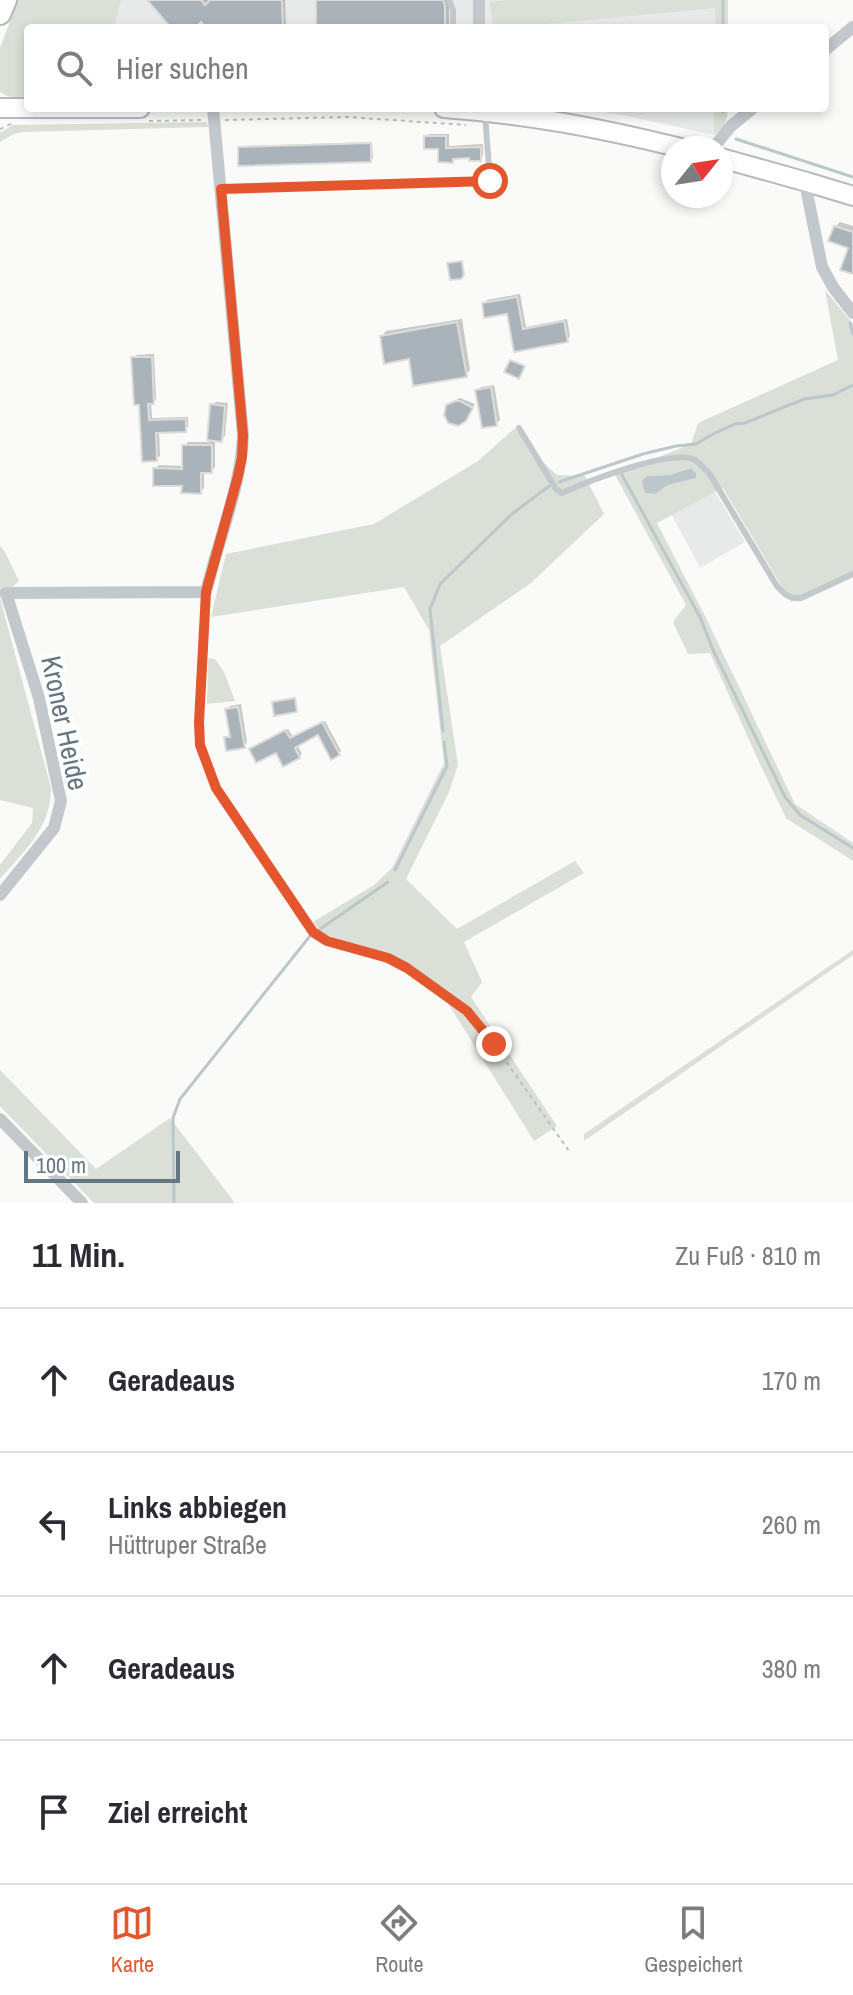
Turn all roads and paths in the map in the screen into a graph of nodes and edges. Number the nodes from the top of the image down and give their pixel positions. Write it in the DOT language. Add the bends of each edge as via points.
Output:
graph roads {
  1 [pos="6,0"];
  2 [pos="449,0"];
  3 [pos="479,0"];
  4 [pos="0,14"];
  5 [pos="453,24"];
  6 [pos="479,24"];
  7 [pos="853,27"];
  8 [pos="829,47"];
  9 [pos="6,111"];
  10 [pos="51,112"];
  11 [pos="748,112"];
  12 [pos="140,114"];
  13 [pos="214,114"];
  14 [pos="485,115"];
  15 [pos="0,129"];
  16 [pos="723,136"];
  17 [pos="661,143"];
  18 [pos="733,161"];
  19 [pos="807,182"];
  20 [pos="221,189"];
  21 [pos="853,196"];
  22 [pos="853,313"];
  23 [pos="519,428"];
  24 [pos="853,574"];
  25 [pos="3,589"];
  26 [pos="206,592"];
  27 [pos="0,895"];
  28 [pos="0,1119"];
  29 [pos="569,1151"];
  30 [pos="82,1203"];
  1 -- 4 [label="main road"];
  2 -- 5 [label="lane"];
  3 -- 6 [label="street"];
  7 -- 8 [label="street"];
  9 -- 15 [label="path"];
  10 -- 12 [label="main road"];
  11 -- 16 [label="street"];
  12 -- 13 [label="path"];
  13 -- 14 [label="path"];
  13 -- 20 [label="street"];
  14 -- 17 [label="main road" via="557,120"];
  14 -- 20 [label="lane" via="490,181"];
  18 -- 19 [label="main road"];
  19 -- 21 [label="main road"];
  19 -- 22 [label="street" via="822,267"];
  20 -- 26 [label="street" via="243,435 238,476"];
  23 -- 24 [label="lane" via="562,493 647,463 694,459 709,473 785,595 801,598"];
  25 -- 26 [label="street, Kroner Heide"];
  25 -- 27 [label="street, Kroner Heide" via="39,698 61,801 54,828"];
  26 -- 29 [label="path" via="200,745 216,788 313,932 388,958 467,1011"];
  28 -- 30 [label="street"];
}
